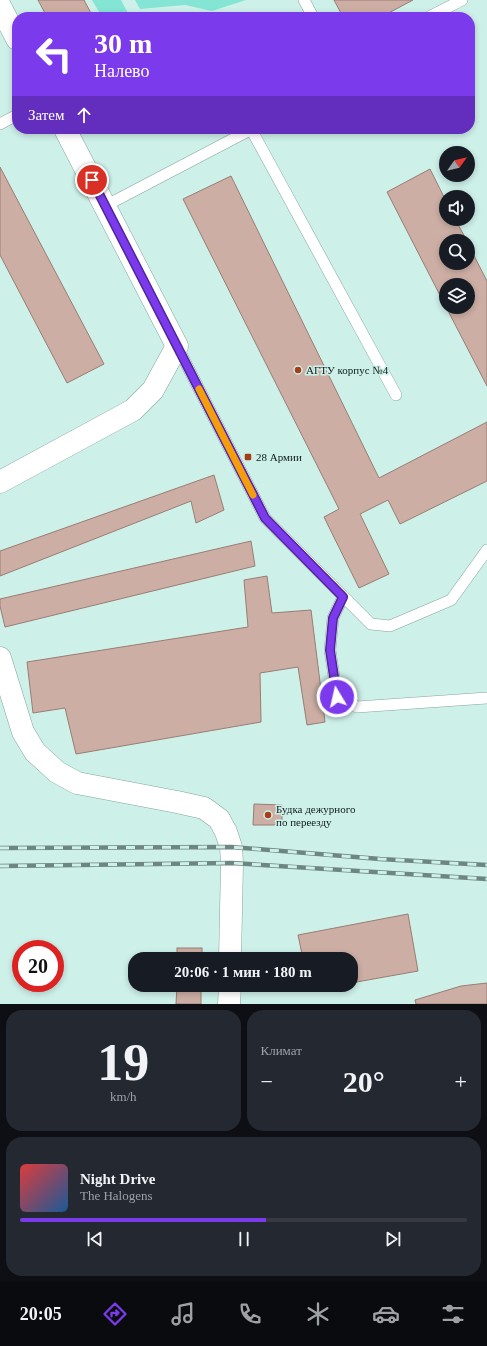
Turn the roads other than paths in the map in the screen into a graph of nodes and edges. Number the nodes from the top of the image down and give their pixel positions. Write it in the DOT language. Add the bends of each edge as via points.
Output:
graph roads {
  1 [pos="304,0"];
  2 [pos="462,0"];
  3 [pos="0,6"];
  4 [pos="310,12"];
  5 [pos="439,12"];
  6 [pos="12,29"];
  7 [pos="12,118"];
  8 [pos="0,124"];
  9 [pos="68,134"];
  10 [pos="242,134"];
  11 [pos="254,134"];
  12 [pos="105,206"];
  13 [pos="177,346"];
  14 [pos="396,395"];
  15 [pos="0,482"];
  16 [pos="487,550"];
  17 [pos="343,597"];
  18 [pos="1,667"];
  19 [pos="487,698"];
  20 [pos="230,952"];
  21 [pos="230,992"];
  22 [pos="229,1004"];
  1 -- 4 [label="lane"];
  2 -- 5 [label="lane"];
  3 -- 6 [label="main road"];
  7 -- 8 [label="lane"];
  9 -- 12 [label="main road"];
  10 -- 12 [label="lane"];
  11 -- 14 [label="lane"];
  12 -- 13 [label="main road"];
  13 -- 15 [label="main road" via="153,390 133,410"];
  13 -- 17 [label="lane" via="265,518"];
  16 -- 17 [label="lane" via="451,600 390,626 371,624"];
  17 -- 19 [label="lane" via="333,618 330,650 337,697 357,707"];
  18 -- 20 [label="main road" via="23,732 35,752 57,772 78,783 204,808 219,819 231,846"];
  21 -- 22 [label="main road"];
}
